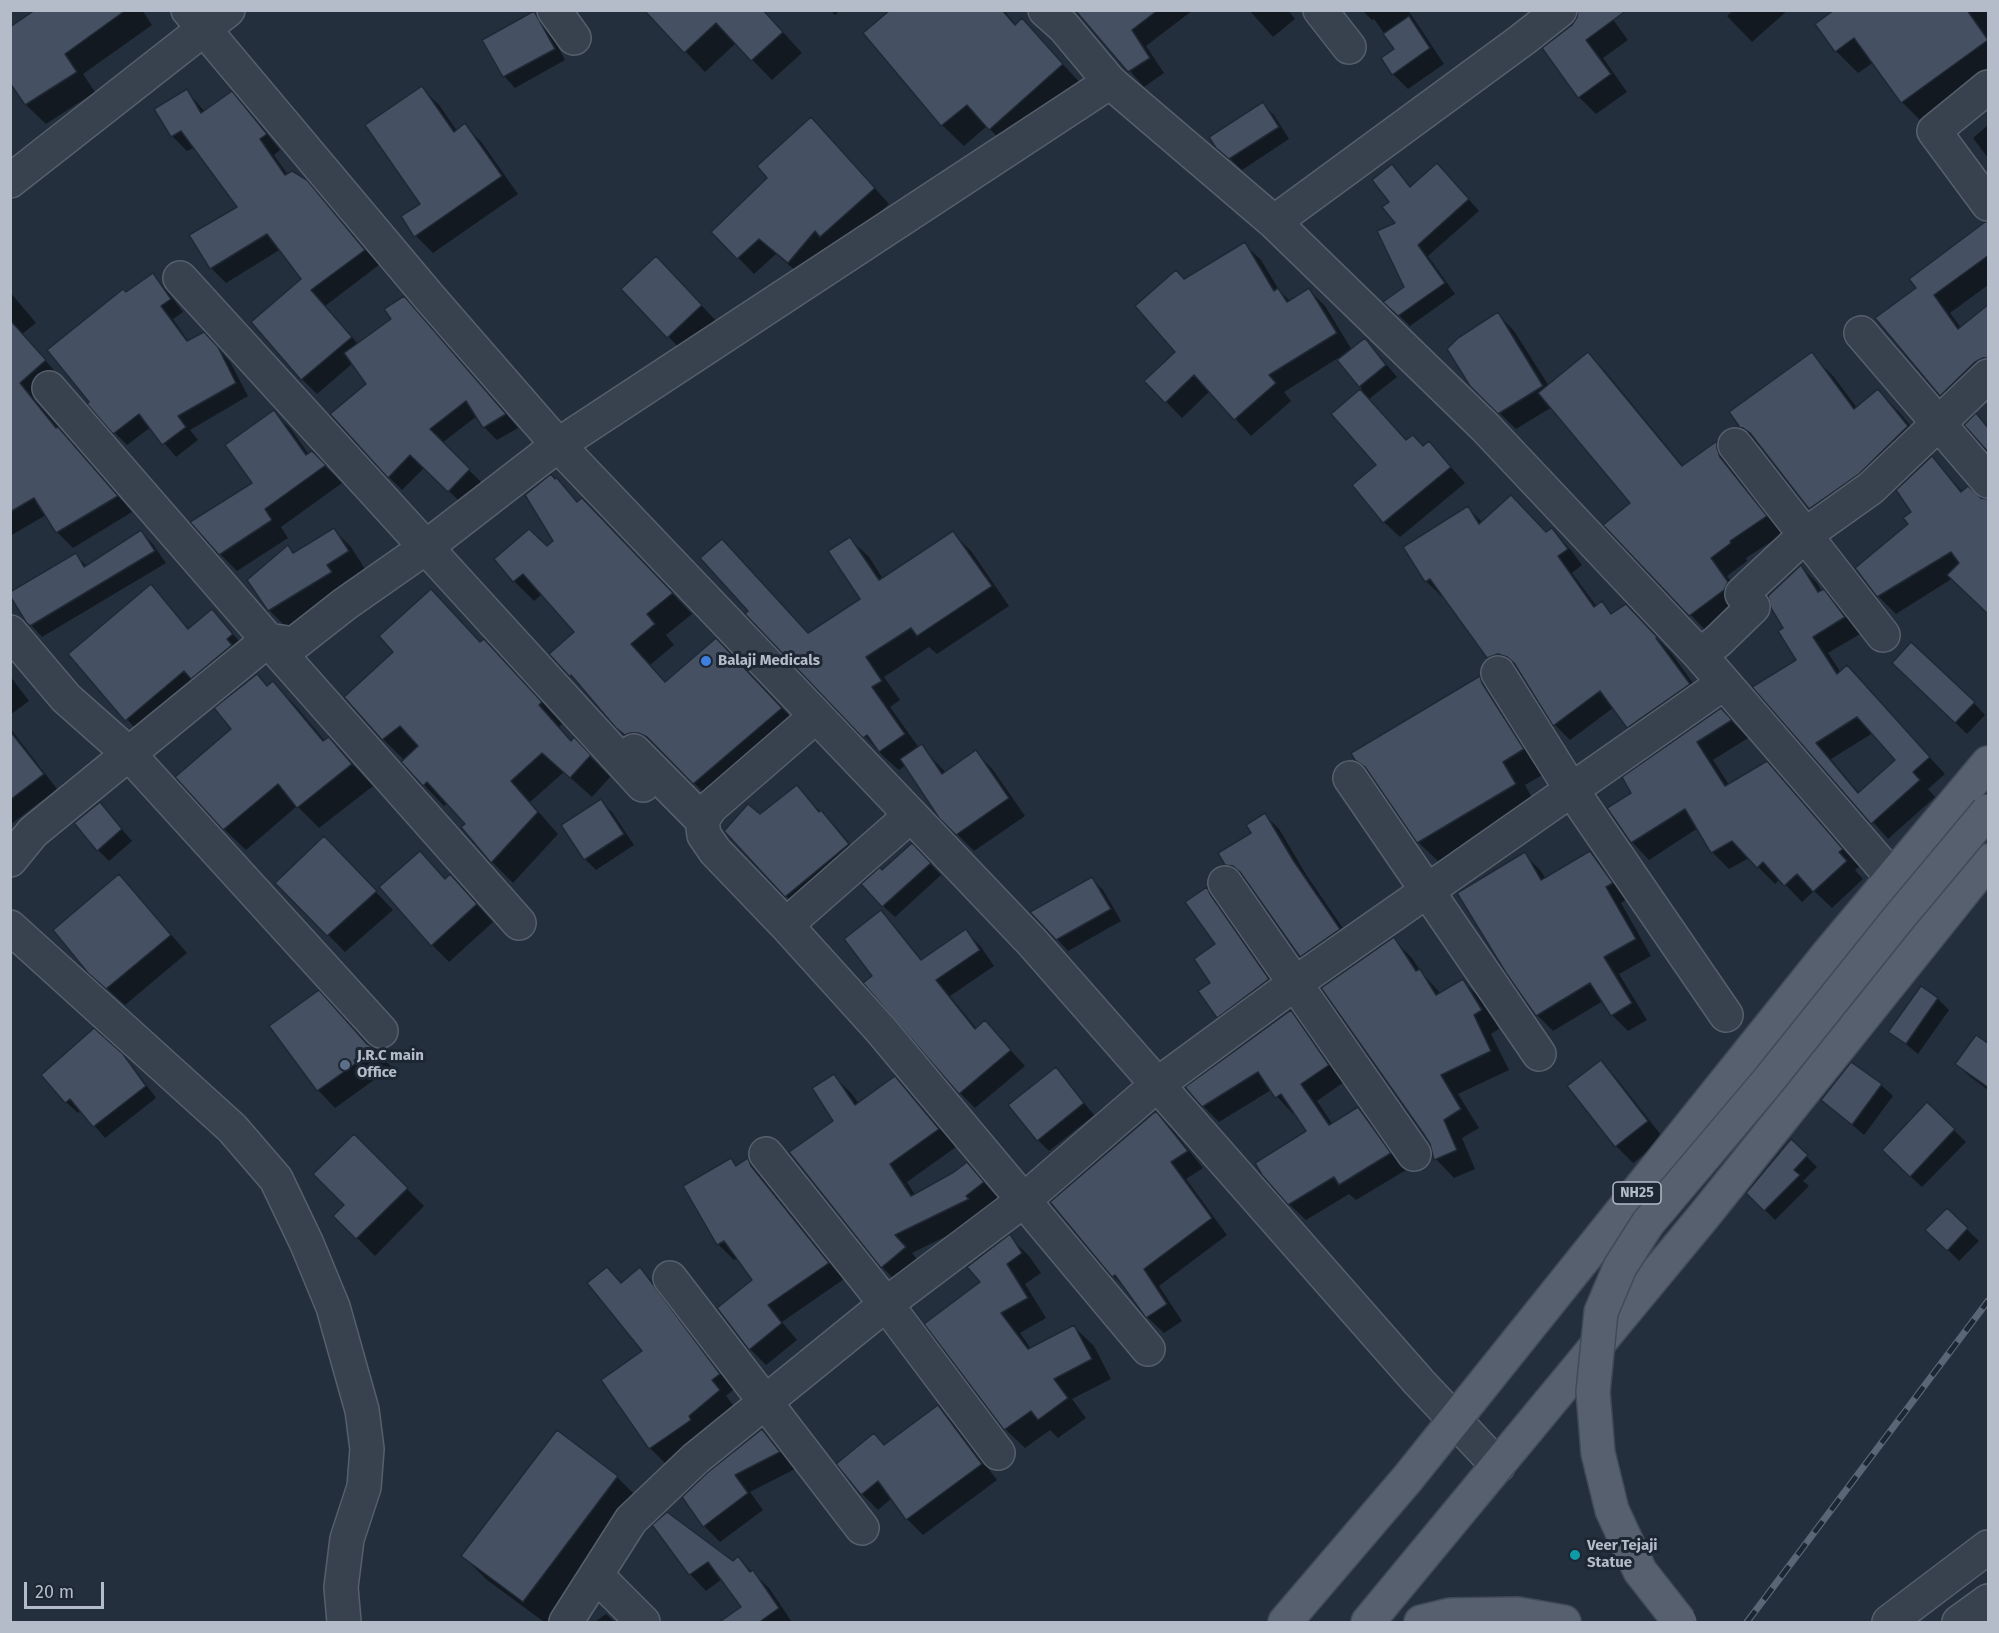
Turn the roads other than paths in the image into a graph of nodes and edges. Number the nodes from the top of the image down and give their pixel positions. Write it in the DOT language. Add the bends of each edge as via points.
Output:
graph roads {
  1 [pos="554,10"];
  2 [pos="1320,10"];
  3 [pos="1560,10"];
  4 [pos="1065,16"];
  5 [pos="207,17"];
  6 [pos="574,38"];
  7 [pos="1349,47"];
  8 [pos="1110,82"];
  9 [pos="1989,87"];
  10 [pos="10,181"];
  11 [pos="1989,204"];
  12 [pos="1274,222"];
  13 [pos="180,278"];
  14 [pos="1861,333"];
  15 [pos="1989,376"];
  16 [pos="49,388"];
  17 [pos="1937,423"];
  18 [pos="558,445"];
  19 [pos="1735,445"];
  20 [pos="1989,481"];
  21 [pos="1805,535"];
  22 [pos="436,551"];
  23 [pos="10,632"];
  24 [pos="1883,634"];
  25 [pos="281,642"];
  26 [pos="1700,655"];
  27 [pos="1498,673"];
  28 [pos="1724,683"];
  29 [pos="815,717"];
  30 [pos="131,750"];
  31 [pos="1989,763"];
  32 [pos="1350,778"];
  33 [pos="643,785"];
  34 [pos="1571,789"];
  35 [pos="1989,811"];
  36 [pos="910,816"];
  37 [pos="702,820"];
  38 [pos="10,860"];
  39 [pos="1989,861"];
  40 [pos="1893,877"];
  41 [pos="1225,883"];
  42 [pos="1427,890"];
  43 [pos="528,919"];
  44 [pos="786,925"];
  45 [pos="10,927"];
  46 [pos="1294,984"];
  47 [pos="1726,1015"];
  48 [pos="387,1027"];
  49 [pos="1539,1054"];
  50 [pos="1158,1084"];
  51 [pos="766,1154"];
  52 [pos="1414,1154"];
  53 [pos="1024,1200"];
  54 [pos="670,1278"];
  55 [pos="885,1304"];
  56 [pos="1148,1349"];
  57 [pos="766,1402"];
  58 [pos="1454,1420"];
  59 [pos="998,1453"];
  60 [pos="1498,1466"];
  61 [pos="862,1528"];
  62 [pos="1989,1547"];
  63 [pos="596,1575"];
  64 [pos="1989,1601"];
  65 [pos="344,1623"];
  66 [pos="566,1623"];
  67 [pos="643,1623"];
  68 [pos="1285,1623"];
  69 [pos="1368,1623"];
  70 [pos="1421,1623"];
  71 [pos="1564,1623"];
  72 [pos="1680,1623"];
  73 [pos="1889,1623"];
  74 [pos="1959,1623"];
  1 -- 6 [label="street"];
  2 -- 7 [label="street"];
  3 -- 12 [label="street"];
  4 -- 8 [label="street"];
  5 -- 10 [label="street"];
  5 -- 18 [label="street" via="430,298"];
  8 -- 12 [label="street"];
  8 -- 18 [label="street"];
  9 -- 11 [label="street" via="1934,131"];
  12 -- 26 [label="street" via="1485,427"];
  13 -- 22 [label="street"];
  14 -- 17 [label="street"];
  15 -- 17 [label="street"];
  16 -- 25 [label="street"];
  17 -- 20 [label="street"];
  17 -- 21 [label="street" via="1871,488"];
  18 -- 22 [label="street"];
  18 -- 29 [label="street"];
  19 -- 21 [label="street"];
  21 -- 24 [label="street"];
  21 -- 26 [label="street" via="1742,594 1753,607"];
  22 -- 25 [label="street"];
  22 -- 33 [label="street"];
  22 -- 37 [label="street"];
  23 -- 30 [label="street" via="66,698"];
  25 -- 30 [label="street"];
  25 -- 43 [label="street"];
  26 -- 28 [label="street"];
  27 -- 34 [label="street"];
  28 -- 34 [label="street"];
  28 -- 40 [label="street"];
  29 -- 36 [label="street"];
  29 -- 37 [label="street" via="711,807"];
  30 -- 38 [label="street" via="33,832"];
  30 -- 48 [label="street"];
  31 -- 40 [label="main road, NH25"];
  32 -- 42 [label="street"];
  34 -- 42 [label="street"];
  34 -- 47 [label="street"];
  35 -- 72 [label="main road, bridge" via="1648,1223 1620,1267 1601,1312 1593,1392 1598,1453 1612,1510 1640,1571"];
  36 -- 44 [label="street"];
  36 -- 50 [label="street" via="1032,942"];
  37 -- 44 [label="street" via="704,835 714,852"];
  39 -- 60 [label="main road"];
  40 -- 58 [label="main road, NH25"];
  41 -- 46 [label="street"];
  42 -- 46 [label="street"];
  42 -- 49 [label="street"];
  44 -- 53 [label="street" via="881,1030"];
  45 -- 65 [label="street" via="232,1128 276,1179 333,1307 362,1410 367,1449 364,1487 347,1539 341,1587"];
  46 -- 50 [label="street"];
  46 -- 52 [label="street"];
  50 -- 53 [label="street"];
  50 -- 58 [label="street"];
  51 -- 55 [label="street"];
  53 -- 55 [label="street"];
  53 -- 56 [label="street"];
  54 -- 57 [label="street"];
  55 -- 57 [label="street"];
  55 -- 59 [label="street"];
  57 -- 61 [label="street"];
  57 -- 63 [label="street" via="695,1459 631,1520"];
  58 -- 60 [label="street"];
  58 -- 68 [label="main road, NH25"];
  60 -- 69 [label="main road"];
  62 -- 73 [label="street"];
  63 -- 66 [label="street"];
  63 -- 67 [label="street"];
  64 -- 74 [label="street"];
  70 -- 71 [label="main road" via="1450,1615 1518,1614"];
}
